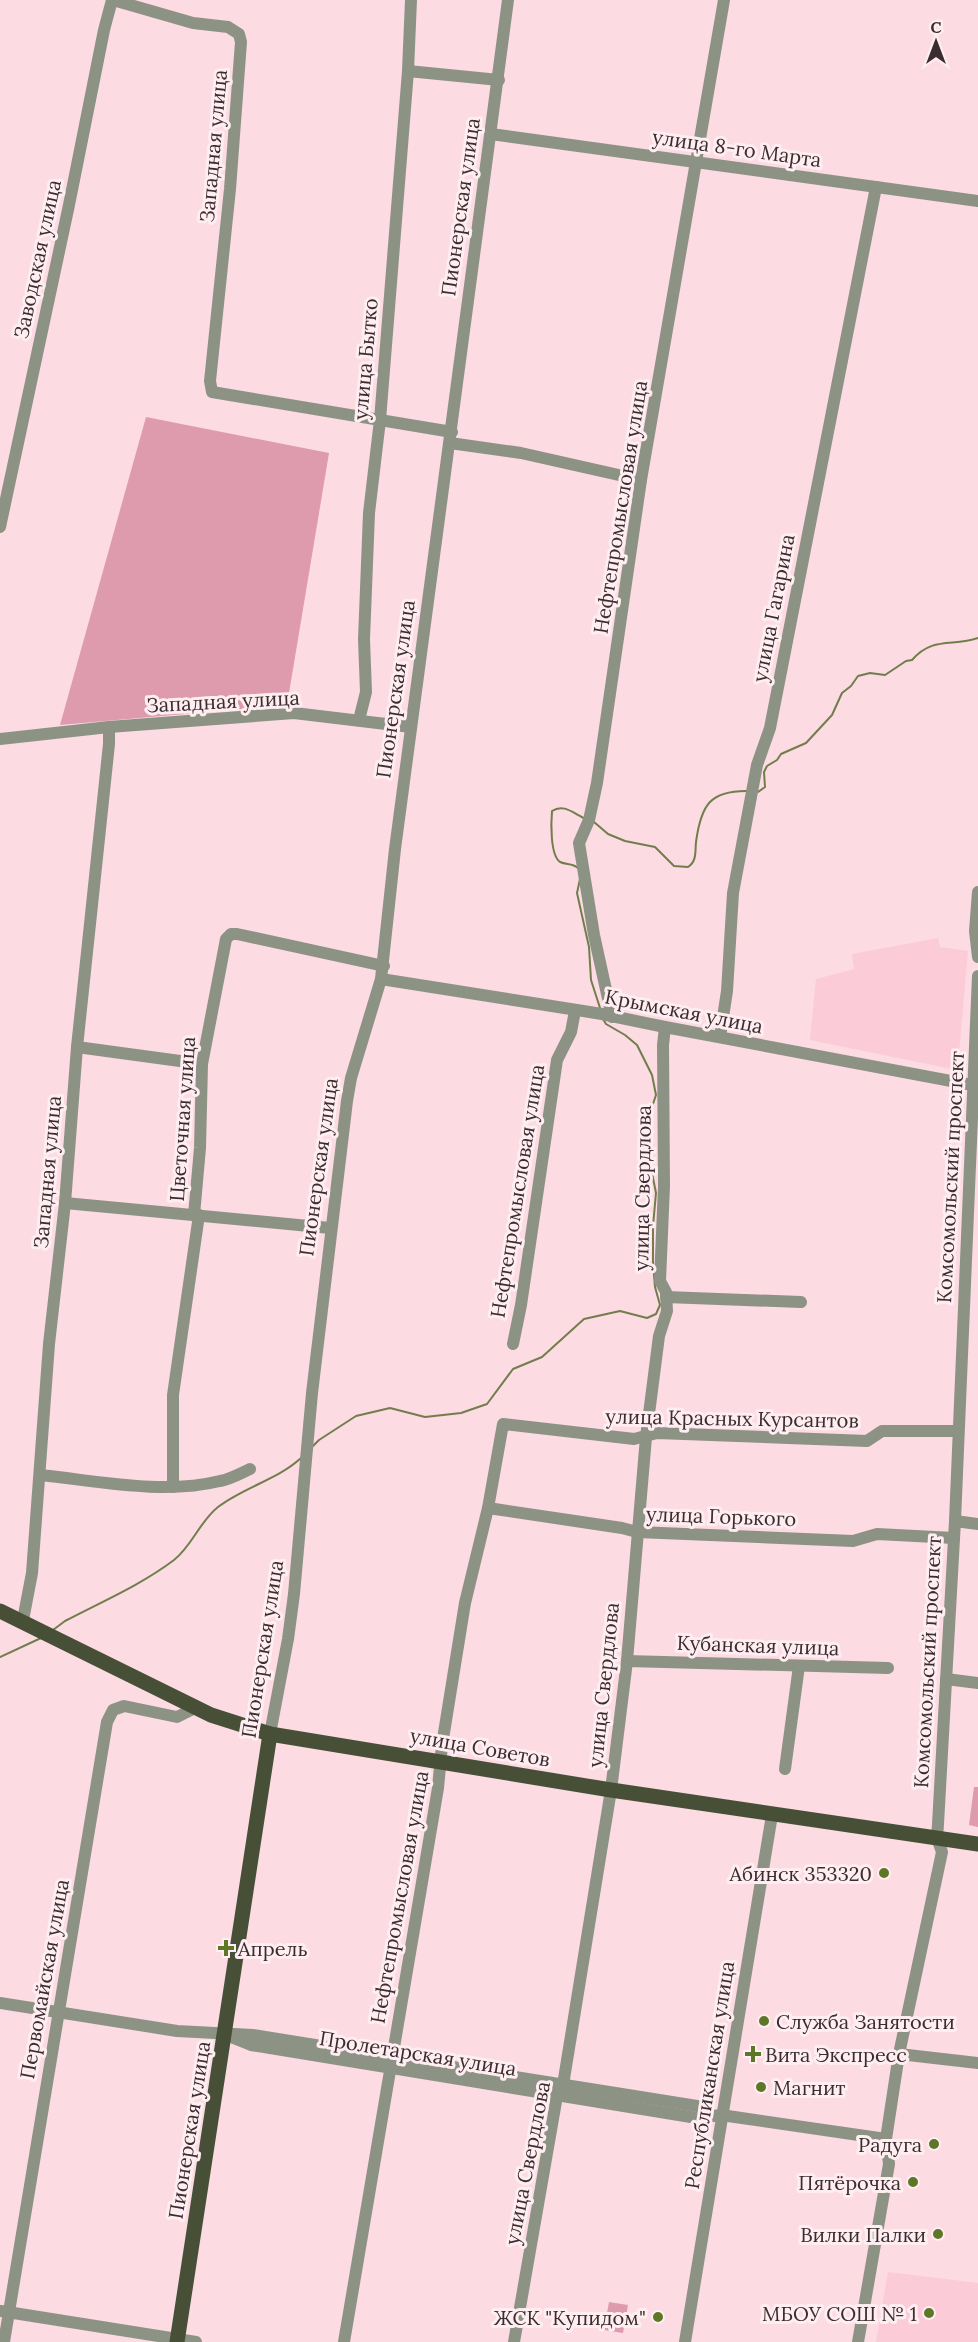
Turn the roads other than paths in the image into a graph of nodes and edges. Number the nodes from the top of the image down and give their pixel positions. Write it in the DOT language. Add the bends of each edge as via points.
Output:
graph roads {
  1 [pos="112,0"];
  2 [pos="411,0"];
  3 [pos="508,0"];
  4 [pos="724,0"];
  5 [pos="408,71"];
  6 [pos="499,80"];
  7 [pos="490,134"];
  8 [pos="697,162"];
  9 [pos="876,187"];
  10 [pos="978,201"];
  11 [pos="380,420"];
  12 [pos="451,437"];
  13 [pos="641,480"];
  14 [pos="0,527"];
  15 [pos="359,720"];
  16 [pos="109,727"];
  17 [pos="411,727"];
  18 [pos="0,739"];
  19 [pos="978,892"];
  20 [pos="978,957"];
  21 [pos="384,966"];
  22 [pos="978,976"];
  23 [pos="381,979"];
  24 [pos="575,1011"];
  25 [pos="612,1017"];
  26 [pos="665,1028"];
  27 [pos="720,1037"];
  28 [pos="77,1047"];
  29 [pos="202,1064"];
  30 [pos="976,1085"];
  31 [pos="66,1203"];
  32 [pos="197,1215"];
  33 [pos="330,1228"];
  34 [pos="666,1297"];
  35 [pos="801,1302"];
  36 [pos="513,1344"];
  37 [pos="503,1424"];
  38 [pos="958,1431"];
  39 [pos="646,1437"];
  40 [pos="250,1469"];
  41 [pos="40,1475"];
  42 [pos="173,1487"];
  43 [pos="488,1508"];
  44 [pos="955,1521"];
  45 [pos="978,1524"];
  46 [pos="637,1532"];
  47 [pos="954,1538"];
  48 [pos="0,1611"];
  49 [pos="23,1620"];
  50 [pos="627,1661"];
  51 [pos="799,1666"];
  52 [pos="888,1668"];
  53 [pos="946,1679"];
  54 [pos="978,1683"];
  55 [pos="195,1708"];
  56 [pos="270,1734"];
  57 [pos="442,1761"];
  58 [pos="785,1769"];
  59 [pos="611,1790"];
  60 [pos="772,1815"];
  61 [pos="937,1838"];
  62 [pos="978,1844"];
  63 [pos="0,2003"];
  64 [pos="58,2013"];
  65 [pos="225,2034"];
  66 [pos="899,2054"];
  67 [pos="391,2063"];
  68 [pos="978,2064"];
  69 [pos="560,2090"];
  70 [pos="717,2115"];
  71 [pos="886,2139"];
  72 [pos="4,2312"];
  73 [pos="177,2340"];
  74 [pos="4,2342"];
  75 [pos="196,2342"];
  76 [pos="344,2342"];
  77 [pos="514,2342"];
  78 [pos="685,2342"];
  79 [pos="858,2342"];
  1 -- 11 [label="street, Западная улица" via="193,23 228,27 239,34 212,392"];
  1 -- 14 [label="street, Заводская улица"];
  2 -- 5 [label="street, улица Бытко"];
  3 -- 6 [label="street, Пионерская улица"];
  4 -- 8 [label="street, Нефтепромысловая улица"];
  5 -- 6 [label="street"];
  5 -- 11 [label="street, улица Бытко"];
  6 -- 7 [label="street, Пионерская улица"];
  7 -- 8 [label="street, улица 8-го Марта"];
  7 -- 12 [label="street, Пионерская улица"];
  8 -- 9 [label="street, улица 8-го Марта"];
  8 -- 13 [label="street, Нефтепромысловая улица"];
  9 -- 10 [label="street, улица 8-го Марта"];
  9 -- 27 [label="street, улица Гагарина" via="770,728 756,765 733,893 728,991"];
  11 -- 12 [label="street"];
  11 -- 15 [label="street, улица Бытко" via="369,513 366,692"];
  12 -- 13 [label="street"];
  12 -- 17 [label="street, Пионерская улица"];
  13 -- 25 [label="street, Нефтепромысловая улица" via="597,783 579,843"];
  15 -- 16 [label="street, Западная улица" via="284,714"];
  15 -- 17 [label="street, Западная улица"];
  16 -- 18 [label="street, Западная улица"];
  16 -- 28 [label="street, Западная улица"];
  17 -- 21 [label="street, Пионерская улица"];
  19 -- 20 [label="street"];
  21 -- 23 [label="street, Пионерская улица"];
  21 -- 29 [label="street, Цветочная улица" via="231,934 226,939"];
  22 -- 30 [label="street, Комсомольский проспект"];
  23 -- 24 [label="street, Крымская улица"];
  23 -- 33 [label="street, Пионерская улица" via="351,1078"];
  24 -- 25 [label="street, Крымская улица"];
  24 -- 36 [label="street, Нефтепромысловая улица" via="571,1032 557,1060"];
  25 -- 26 [label="street, Крымская улица"];
  26 -- 27 [label="street, Крымская улица"];
  26 -- 34 [label="street, улица Свердлова" via="660,1281"];
  27 -- 30 [label="street, Крымская улица"];
  28 -- 29 [label="street"];
  28 -- 31 [label="street, Западная улица"];
  29 -- 32 [label="street, Цветочная улица"];
  30 -- 38 [label="street, Комсомольский проспект"];
  31 -- 32 [label="street"];
  31 -- 41 [label="street, Западная улица" via="49,1344"];
  32 -- 33 [label="street"];
  32 -- 42 [label="street, Цветочная улица" via="173,1395"];
  33 -- 56 [label="street, Пионерская улица" via="294,1594"];
  34 -- 35 [label="street"];
  34 -- 39 [label="street, улица Свердлова"];
  37 -- 39 [label="street, улица Красных Курсантов" via="634,1439"];
  37 -- 43 [label="street, Нефтепромысловая улица"];
  38 -- 39 [label="street, улица Красных Курсантов" via="882,1431 867,1441 657,1433"];
  38 -- 44 [label="street, Комсомольский проспект"];
  39 -- 46 [label="street, улица Свердлова"];
  40 -- 42 [label="street" via="222,1481"];
  41 -- 42 [label="street"];
  41 -- 49 [label="street, Западная улица" via="32,1573"];
  43 -- 46 [label="street, улица Горького"];
  43 -- 57 [label="street, Нефтепромысловая улица" via="465,1603"];
  44 -- 45 [label="street"];
  44 -- 47 [label="street, Комсомольский проспект"];
  46 -- 47 [label="street, улица Горького" via="853,1541 878,1534"];
  46 -- 50 [label="street, улица Свердлова"];
  47 -- 53 [label="street, Комсомольский проспект"];
  48 -- 49 [label="main road, улица Советов"];
  49 -- 55 [label="main road, улица Советов"];
  50 -- 51 [label="street, Кубанская улица"];
  50 -- 59 [label="street, улица Свердлова"];
  51 -- 52 [label="street, Кубанская улица"];
  51 -- 58 [label="street"];
  53 -- 54 [label="street"];
  53 -- 61 [label="street, Комсомольский проспект"];
  55 -- 56 [label="main road, улица Советов"];
  55 -- 64 [label="street, Первомайская улица" via="177,1717 124,1706 109,1714"];
  56 -- 57 [label="main road, улица Советов"];
  56 -- 65 [label="main road, Пионерская улица"];
  57 -- 59 [label="main road, улица Советов"];
  57 -- 67 [label="street, Нефтепромысловая улица"];
  59 -- 60 [label="main road, улица Советов"];
  59 -- 69 [label="street, улица Свердлова"];
  60 -- 61 [label="main road, улица Советов"];
  60 -- 70 [label="street, Республиканская улица"];
  61 -- 62 [label="main road, улица Советов"];
  61 -- 66 [label="street, Комсомольский проспект" via="942,1852"];
  63 -- 64 [label="street, Пролетарская улица"];
  64 -- 65 [label="street, Пролетарская улица" via="177,2031"];
  64 -- 72 [label="street, Первомайская улица" via="32,2178"];
  65 -- 67 [label="street, Пролетарская улица" via="253,2035"];
  65 -- 73 [label="main road, Пионерская улица"];
  66 -- 68 [label="street"];
  66 -- 71 [label="street, Комсомольский проспект"];
  67 -- 69 [label="street, Пролетарская улица"];
  67 -- 76 [label="street, Нефтепромысловая улица"];
  69 -- 70 [label="street, Пролетарская улица" via="697,2106"];
  69 -- 77 [label="street, улица Свердлова"];
  70 -- 71 [label="street, Пролетарская улица"];
  70 -- 78 [label="street, Республиканская улица"];
  71 -- 79 [label="street, Комсомольский проспект" via="889,2164"];
  72 -- 73 [label="street"];
  72 -- 74 [label="street, Первомайская улица"];
  73 -- 75 [label="street"];
}
